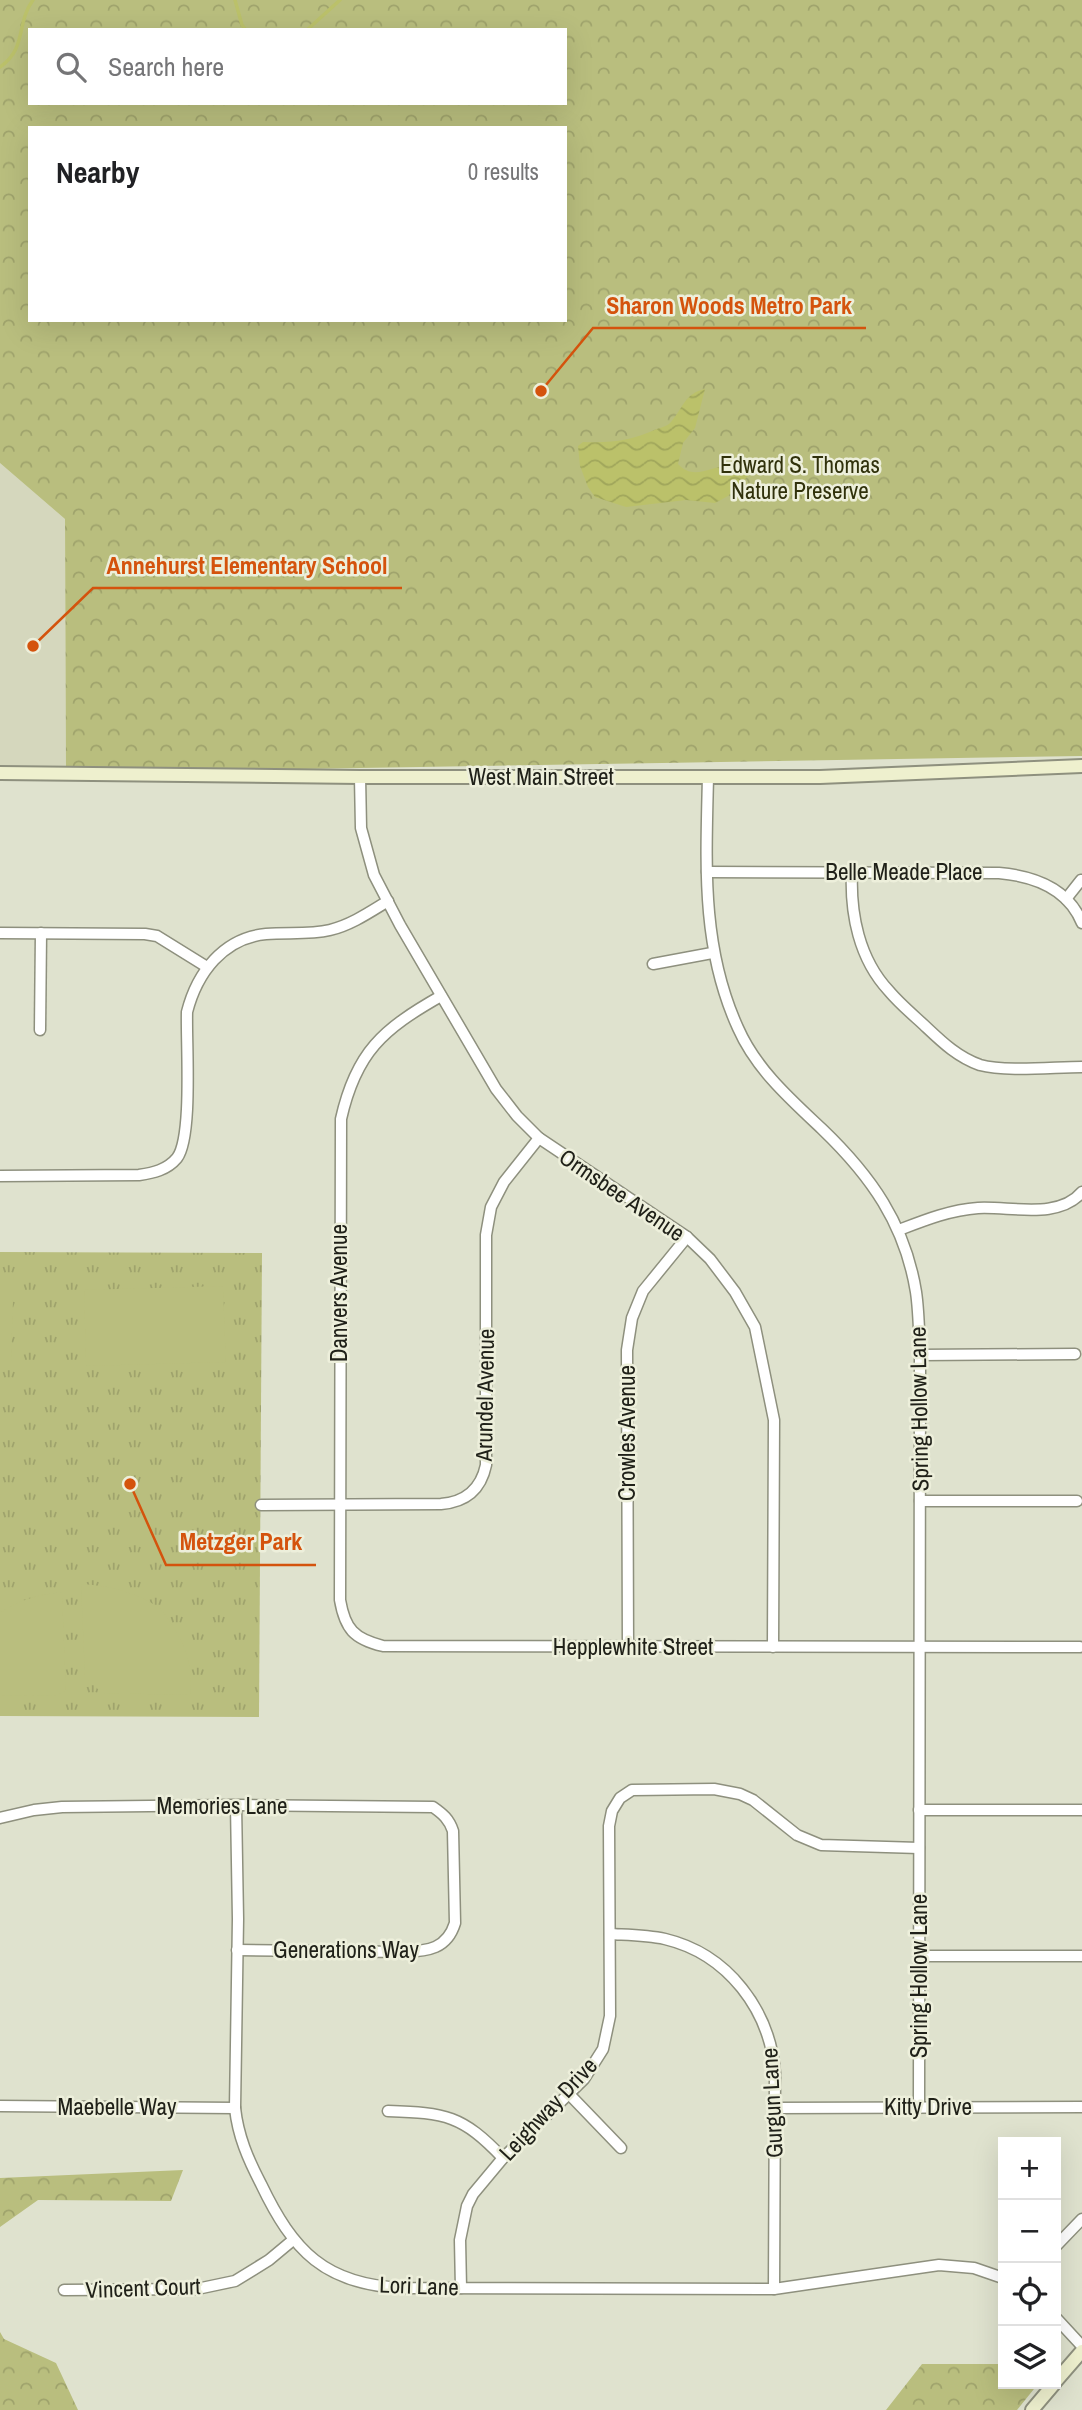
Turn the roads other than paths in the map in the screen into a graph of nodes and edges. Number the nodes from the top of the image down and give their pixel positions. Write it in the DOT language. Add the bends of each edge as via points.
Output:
graph roads {
  1 [pos="1082,766"];
  2 [pos="0,773"];
  3 [pos="359,777"];
  4 [pos="708,777"];
  5 [pos="852,871"];
  6 [pos="707,872"];
  7 [pos="1081,880"];
  8 [pos="1066,899"];
  9 [pos="388,901"];
  10 [pos="1082,923"];
  11 [pos="0,933"];
  12 [pos="41,933"];
  13 [pos="712,953"];
  14 [pos="653,964"];
  15 [pos="207,967"];
  16 [pos="441,996"];
  17 [pos="40,1030"];
  18 [pos="1082,1067"];
  19 [pos="539,1138"];
  20 [pos="0,1176"];
  21 [pos="1082,1192"];
  22 [pos="899,1230"];
  23 [pos="687,1237"];
  24 [pos="1075,1354"];
  25 [pos="920,1355"];
  26 [pos="920,1501"];
  27 [pos="1077,1501"];
  28 [pos="340,1504"];
  29 [pos="261,1505"];
  30 [pos="351,1631"];
  31 [pos="628,1647"];
  32 [pos="773,1647"];
  33 [pos="919,1647"];
  34 [pos="1080,1647"];
  35 [pos="236,1805"];
  36 [pos="919,1810"];
  37 [pos="1082,1810"];
  38 [pos="443,1814"];
  39 [pos="0,1818"];
  40 [pos="919,1847"];
  41 [pos="610,1934"];
  42 [pos="237,1950"];
  43 [pos="919,1956"];
  44 [pos="1082,1956"];
  45 [pos="569,2094"];
  46 [pos="0,2106"];
  47 [pos="919,2107"];
  48 [pos="1082,2107"];
  49 [pos="234,2108"];
  50 [pos="774,2108"];
  51 [pos="388,2112"];
  52 [pos="621,2148"];
  53 [pos="503,2158"];
  54 [pos="1082,2220"];
  55 [pos="293,2240"];
  56 [pos="1061,2241"];
  57 [pos="998,2276"];
  58 [pos="461,2288"];
  59 [pos="774,2289"];
  60 [pos="64,2290"];
  61 [pos="1061,2324"];
  62 [pos="1082,2348"];
  63 [pos="1061,2374"];
  64 [pos="1049,2389"];
  65 [pos="1032,2410"];
  1 -- 4 [label="main road, West Main Street"];
  2 -- 3 [label="main road, West Main Street"];
  3 -- 4 [label="main road, West Main Street"];
  3 -- 9 [label="street, Ormsbee Avenue" via="361,828 374,875"];
  4 -- 6 [label="street, Spring Hollow Lane"];
  5 -- 6 [label="street, Belle Meade Place"];
  5 -- 8 [label="street, Belle Meade Place" via="1025,876"];
  5 -- 18 [label="street" via="854,920 873,970 887,990 949,1049 982,1065"];
  6 -- 13 [label="street, Spring Hollow Lane"];
  7 -- 8 [label="street"];
  8 -- 10 [label="street, Belle Meade Place"];
  9 -- 15 [label="street" via="332,930 266,934 237,943"];
  9 -- 16 [label="street, Ormsbee Avenue"];
  11 -- 12 [label="street"];
  12 -- 15 [label="street" via="157,936"];
  12 -- 17 [label="street"];
  13 -- 14 [label="street"];
  13 -- 22 [label="street, Spring Hollow Lane" via="738,1030 755,1058 872,1182"];
  15 -- 20 [label="street" via="187,1012 186,1136 178,1157 160,1171 139,1175"];
  16 -- 19 [label="street, Ormsbee Avenue" via="496,1089"];
  16 -- 28 [label="street, Danvers Avenue" via="404,1017 372,1047 353,1078 341,1119"];
  19 -- 23 [label="street, Ormsbee Avenue"];
  19 -- 28 [label="street, Arundel Avenue" via="503,1182 491,1207 486,1235 486,1465 479,1485 452,1503"];
  21 -- 22 [label="street" via="1059,1207 978,1208 937,1215"];
  22 -- 25 [label="street, Spring Hollow Lane" via="916,1291"];
  23 -- 31 [label="street, Crowles Avenue" via="643,1291 632,1318 627,1350"];
  23 -- 32 [label="street, Ormsbee Avenue" via="735,1292 755,1327 774,1420"];
  24 -- 25 [label="street"];
  25 -- 26 [label="street, Spring Hollow Lane"];
  26 -- 27 [label="street"];
  26 -- 33 [label="street, Spring Hollow Lane"];
  28 -- 29 [label="street, Arundel Avenue"];
  28 -- 30 [label="street, Danvers Avenue" via="340,1600"];
  30 -- 31 [label="street, Hepplewhite Street" via="366,1642 383,1646"];
  31 -- 32 [label="street, Hepplewhite Street"];
  32 -- 33 [label="street, Hepplewhite Street"];
  33 -- 34 [label="street, Hepplewhite Street"];
  33 -- 36 [label="street, Spring Hollow Lane"];
  35 -- 38 [label="street, Memories Lane" via="433,1807"];
  35 -- 39 [label="street, Memories Lane" via="62,1807"];
  35 -- 42 [label="street, Lori Lane"];
  36 -- 37 [label="street"];
  36 -- 40 [label="street, Spring Hollow Lane"];
  38 -- 42 [label="street, Generations Way" via="453,1831 455,1923 441,1946 404,1952"];
  40 -- 41 [label="street, Leighway Drive" via="821,1844 797,1835 753,1800 728,1791 632,1790 620,1798 609,1826"];
  40 -- 43 [label="street, Spring Hollow Lane"];
  41 -- 45 [label="street, Leighway Drive" via="610,2015 603,2049"];
  41 -- 50 [label="street, Gurgun Lane" via="682,1945 716,1963 737,1982 760,2016 771,2043"];
  42 -- 49 [label="street, Lori Lane"];
  43 -- 44 [label="street"];
  43 -- 47 [label="street, Spring Hollow Lane"];
  45 -- 52 [label="street"];
  45 -- 53 [label="street, Leighway Drive"];
  46 -- 49 [label="street, Maebelle Way"];
  47 -- 48 [label="street, Kitty Drive"];
  47 -- 50 [label="street, Kitty Drive"];
  49 -- 55 [label="street, Lori Lane" via="240,2141 277,2218"];
  50 -- 59 [label="street, Gurgun Lane"];
  51 -- 53 [label="street" via="453,2118 468,2125"];
  53 -- 58 [label="street, Leighway Drive" via="467,2206 460,2240"];
  54 -- 56 [label="street"];
  55 -- 58 [label="street, Lori Lane" via="325,2267 366,2284"];
  55 -- 60 [label="street, Vincent Court" via="247,2274 223,2284 197,2289"];
  57 -- 59 [label="street, Lori Lane" via="974,2268 939,2265"];
  58 -- 59 [label="street, Lori Lane"];
  61 -- 62 [label="street"];
  62 -- 63 [label="main road"];
  64 -- 65 [label="main road"];
}
